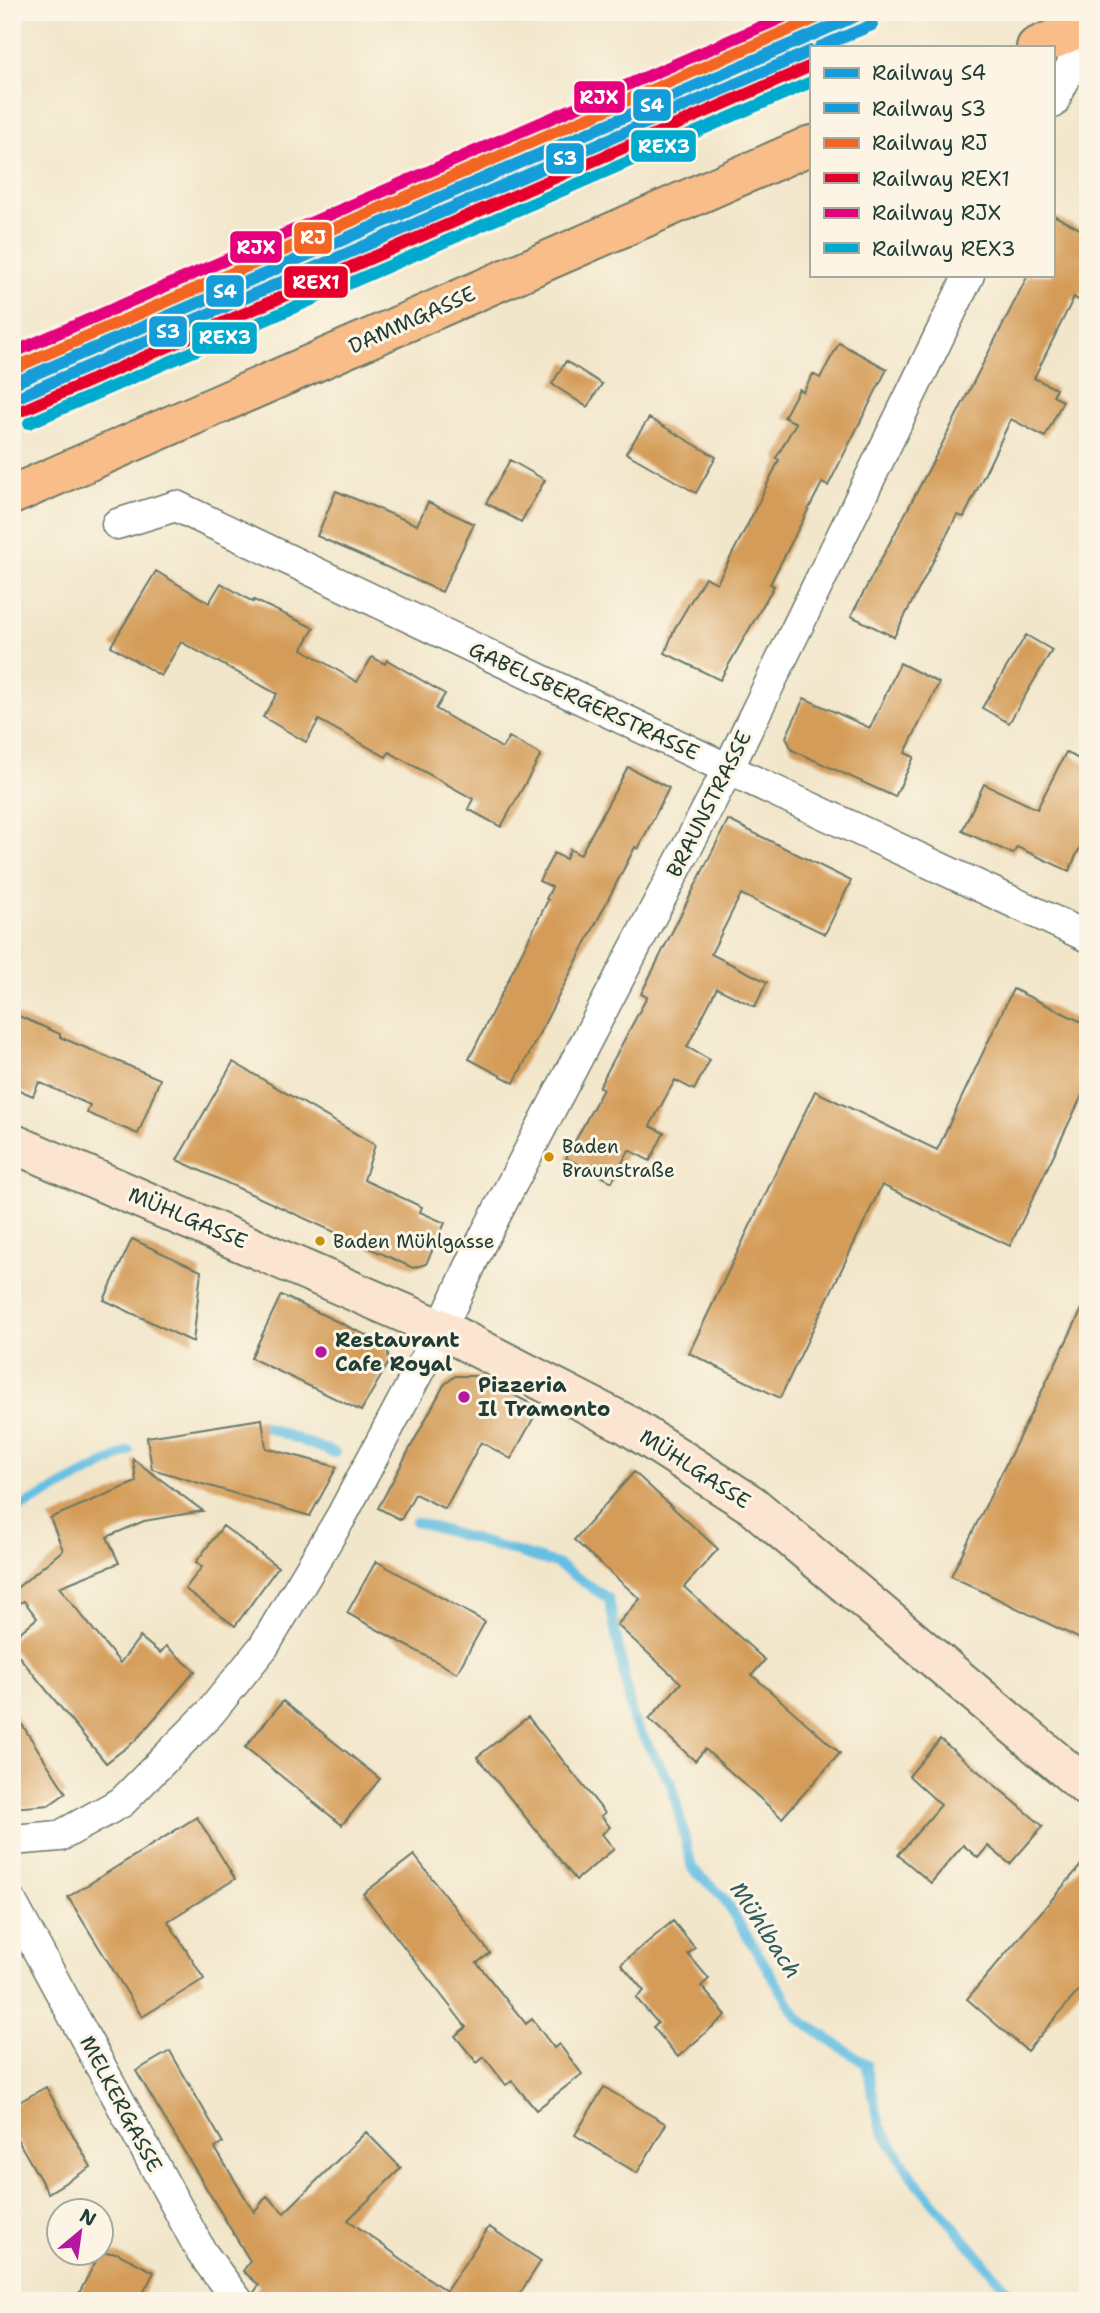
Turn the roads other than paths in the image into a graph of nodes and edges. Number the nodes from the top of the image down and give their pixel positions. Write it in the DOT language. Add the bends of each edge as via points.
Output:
graph roads {
  1 [pos="1088,24"];
  2 [pos="1088,31"];
  3 [pos="1038,46"];
  4 [pos="1054,101"];
  5 [pos="810,145"];
  6 [pos="969,276"];
  7 [pos="12,495"];
  8 [pos="117,524"];
  9 [pos="728,769"];
  10 [pos="1088,937"];
  11 [pos="12,1143"];
  12 [pos="442,1329"];
  13 [pos="1088,1788"];
  14 [pos="12,1840"];
  15 [pos="12,1903"];
  16 [pos="238,2301"];
  1 -- 3 [label="main road"];
  2 -- 4 [label="street"];
  5 -- 7 [label="main road, DAMMGASSE"];
  6 -- 9 [label="street, BRAUNSTRASSE"];
  8 -- 9 [label="street, GABELSBERGERSTRASSE" via="176,506"];
  9 -- 10 [label="street, GABELSBERGERSTRASSE"];
  9 -- 12 [label="street, BRAUNSTRASSE" via="481,1243"];
  11 -- 12 [label="street, MÜHLGASSE"];
  12 -- 13 [label="street, MÜHLGASSE" via="628,1425 752,1505"];
  12 -- 14 [label="street, BRAUNSTRASSE" via="341,1517 264,1646 210,1713 122,1801 60,1836"];
  15 -- 16 [label="street, MELKERGASSE" via="202,2253"];
}
